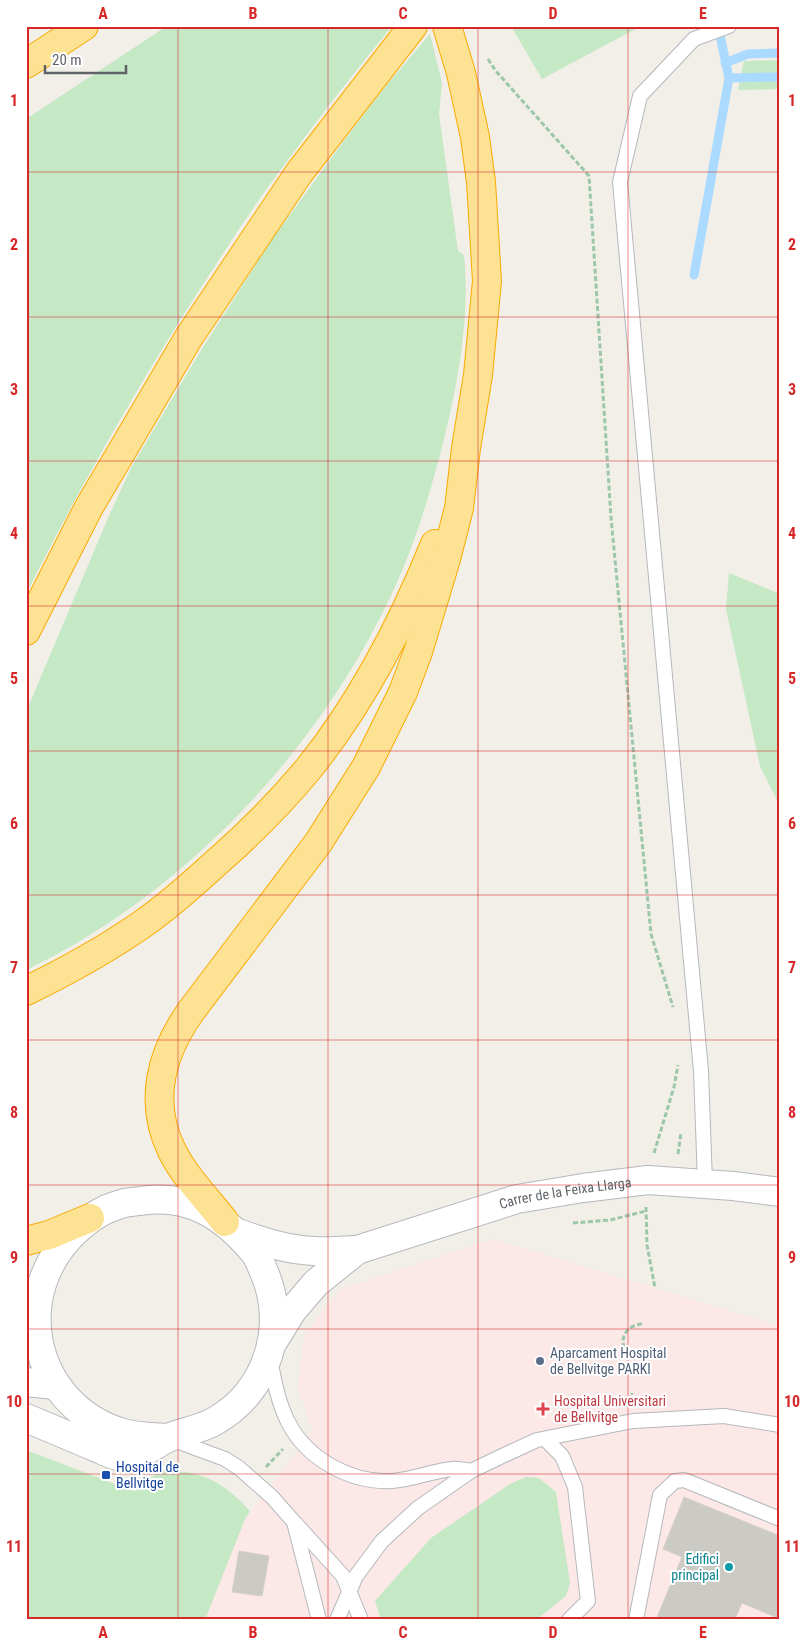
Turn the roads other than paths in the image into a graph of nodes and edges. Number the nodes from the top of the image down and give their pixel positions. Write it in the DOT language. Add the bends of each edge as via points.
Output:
graph roads {
  1 [pos="84,26"];
  2 [pos="413,26"];
  3 [pos="447,26"];
  4 [pos="729,26"];
  5 [pos="26,64"];
  6 [pos="466,448"];
  7 [pos="27,630"];
  8 [pos="26,991"];
  9 [pos="705,1183"];
  10 [pos="780,1192"];
  11 [pos="90,1218"];
  12 [pos="232,1227"];
  13 [pos="26,1241"];
  14 [pos="357,1250"];
  15 [pos="270,1350"];
  16 [pos="26,1382"];
  17 [pos="55,1385"];
  18 [pos="26,1418"];
  19 [pos="780,1425"];
  20 [pos="168,1438"];
  21 [pos="545,1439"];
  22 [pos="471,1471"];
  23 [pos="780,1519"];
  24 [pos="294,1522"];
  25 [pos="350,1592"];
  26 [pos="319,1620"];
  27 [pos="337,1620"];
  28 [pos="361,1620"];
  29 [pos="569,1620"];
  30 [pos="636,1620"];
  1 -- 5 [label="highway"];
  2 -- 7 [label="highway" via="299,173 189,337 89,508"];
  3 -- 6 [label="highway" via="475,137 487,271 480,366"];
  4 -- 9 [label="lane" via="694,39 640,96 620,182 701,1070"];
  6 -- 8 [label="highway" via="444,524 400,624 369,680 310,767 274,808 232,848 145,922 64,972"];
  6 -- 12 [label="highway" via="459,508 446,559 418,652 384,732 366,768 318,843 181,1024 167,1052 160,1083 165,1133 183,1170"];
  9 -- 10 [label="street, Carrer de la Feixa Llarga"];
  9 -- 14 [label="street, Carrer de la Feixa Llarga" via="648,1180 526,1198"];
  11 -- 12 [label="street" via="118,1204 151,1199 181,1201"];
  11 -- 13 [label="highway"];
  11 -- 17 [label="street" via="66,1240 48,1266 38,1295 36,1328 43,1359"];
  12 -- 14 [label="street, Carrer de la Feixa Llarga" via="269,1244 293,1249"];
  12 -- 15 [label="street" via="258,1258 271,1287 275,1318"];
  14 -- 15 [label="street, Carrer de la Feixa Llarga" via="316,1283 292,1311"];
  15 -- 20 [label="street" via="258,1378 238,1404 216,1421"];
  15 -- 22 [label="lane" via="277,1393 287,1421 296,1436 339,1471 392,1481 453,1469"];
  16 -- 17 [label="street"];
  17 -- 20 [label="street" via="69,1401 95,1421 124,1433"];
  18 -- 20 [label="street" via="120,1457 142,1454"];
  19 -- 21 [label="lane" via="724,1416 633,1421"];
  20 -- 24 [label="lane" via="225,1459 239,1468"];
  21 -- 22 [label="lane"];
  21 -- 29 [label="lane" via="562,1456 574,1488 588,1601"];
  22 -- 25 [label="lane" via="418,1508 382,1541 356,1576"];
  23 -- 30 [label="lane" via="684,1480 675,1481 660,1495"];
  24 -- 25 [label="lane" via="343,1576"];
  24 -- 26 [label="lane"];
  25 -- 27 [label="lane"];
  25 -- 28 [label="lane"];
}
